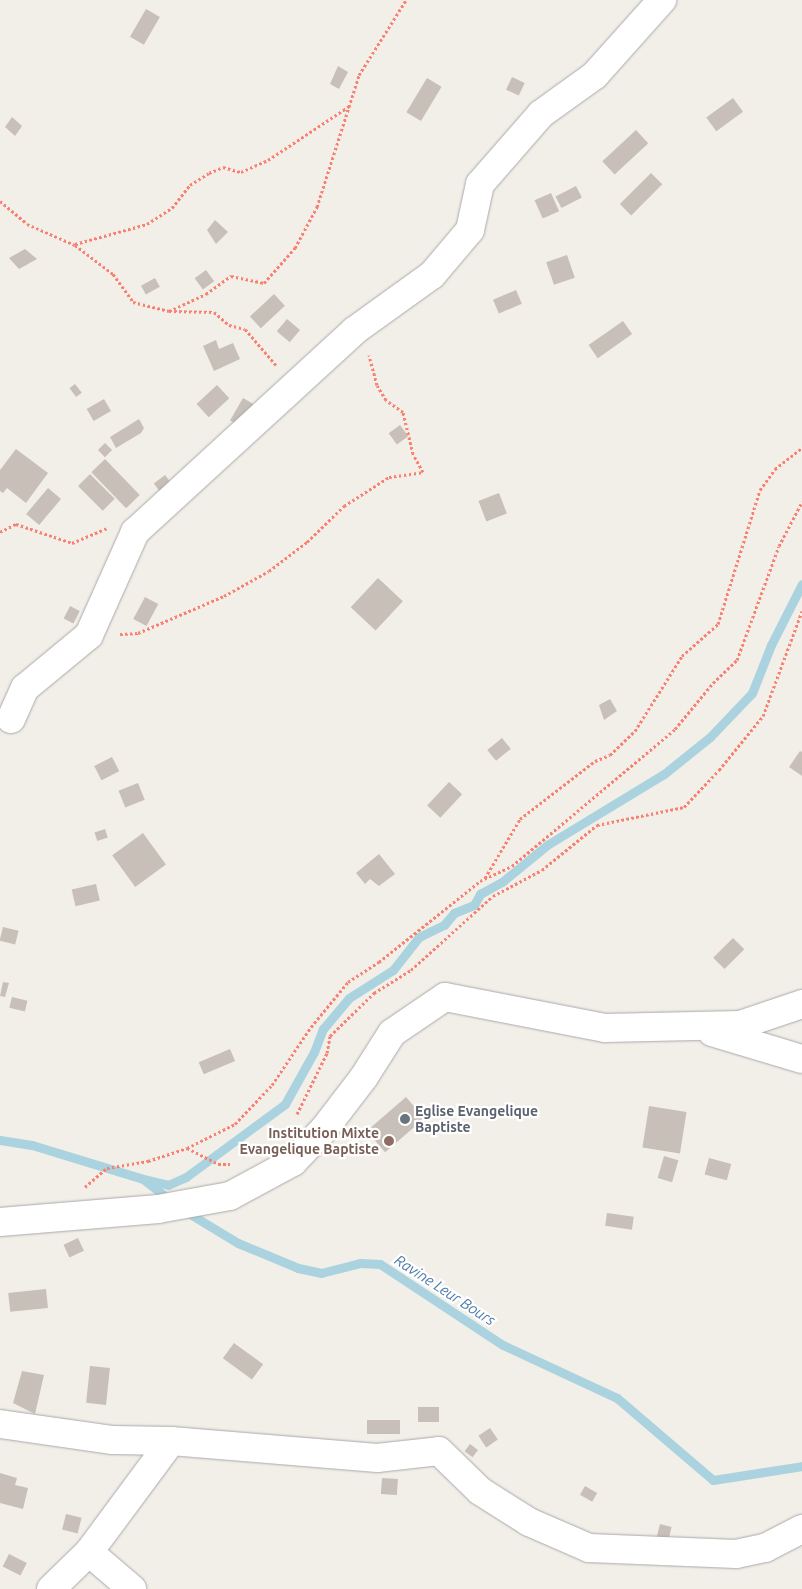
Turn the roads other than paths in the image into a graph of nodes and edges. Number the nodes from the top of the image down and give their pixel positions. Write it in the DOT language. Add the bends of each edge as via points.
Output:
graph roads {
  1 [pos="662,0"];
  2 [pos="11,719"];
  3 [pos="802,1004"];
  4 [pos="694,1026"];
  5 [pos="802,1059"];
  6 [pos="0,1222"];
  7 [pos="0,1424"];
  8 [pos="171,1441"];
  9 [pos="802,1529"];
  10 [pos="89,1552"];
  11 [pos="51,1589"];
  12 [pos="132,1589"];
  1 -- 2 [label="street" via="595,76 541,114 480,184 470,230 432,275 372,319 135,532 89,635 25,688"];
  3 -- 4 [label="street" via="740,1026"];
  4 -- 5 [label="street"];
  4 -- 6 [label="street" via="606,1028 444,997 392,1033 326,1128 293,1162 230,1196 158,1209"];
  7 -- 8 [label="street" via="112,1440"];
  8 -- 9 [label="street" via="377,1458 439,1451 480,1491 529,1522 588,1548 736,1554 765,1548"];
  8 -- 10 [label="street"];
  10 -- 11 [label="street"];
  10 -- 12 [label="street"];
}
